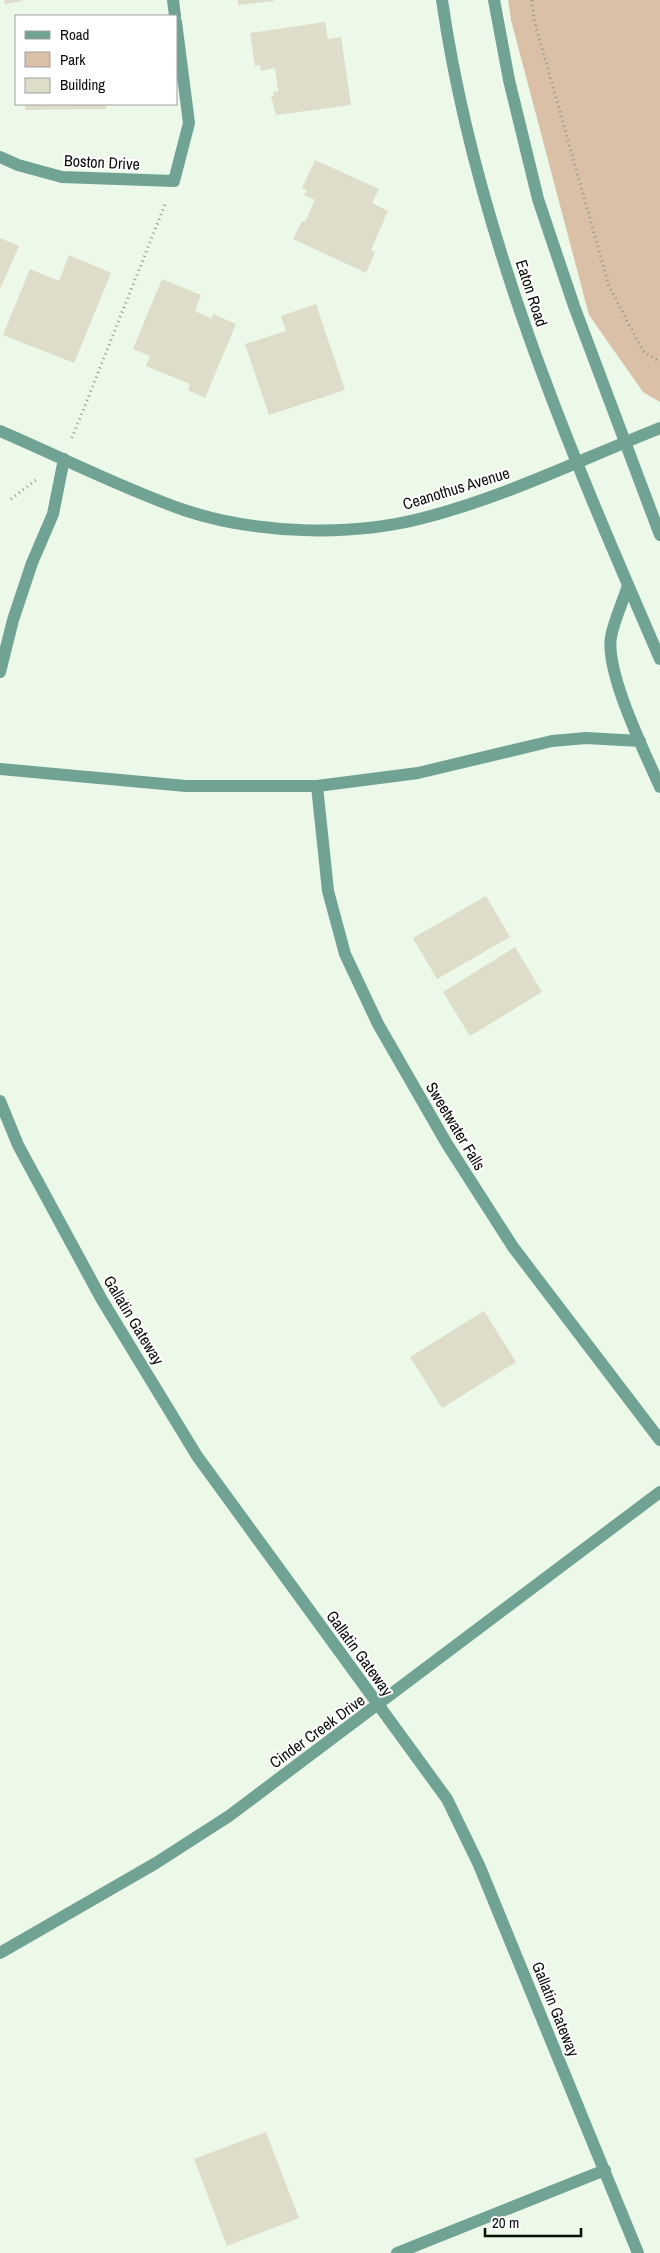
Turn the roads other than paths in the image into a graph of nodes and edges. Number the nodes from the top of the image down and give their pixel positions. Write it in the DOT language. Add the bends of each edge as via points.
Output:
graph roads {
  1 [pos="173,0"];
  2 [pos="442,0"];
  3 [pos="494,0"];
  4 [pos="176,15"];
  5 [pos="178,38"];
  6 [pos="0,157"];
  7 [pos="660,428"];
  8 [pos="0,431"];
  9 [pos="626,442"];
  10 [pos="64,459"];
  11 [pos="575,463"];
  12 [pos="660,535"];
  13 [pos="628,585"];
  14 [pos="660,659"];
  15 [pos="0,672"];
  16 [pos="640,741"];
  17 [pos="0,769"];
  18 [pos="318,786"];
  19 [pos="660,787"];
  20 [pos="0,1102"];
  21 [pos="660,1440"];
  22 [pos="660,1492"];
  23 [pos="379,1706"];
  24 [pos="2,1947"];
  25 [pos="605,2170"];
  26 [pos="397,2253"];
  27 [pos="638,2253"];
  1 -- 4 [label="street"];
  2 -- 11 [label="street, Eaton Road" via="471,148 523,320"];
  3 -- 9 [label="street" via="509,80 538,199 574,306"];
  5 -- 6 [label="street, Boston Drive" via="189,123 175,180 62,178"];
  7 -- 9 [label="street, Ceanothus Avenue"];
  8 -- 10 [label="street, Ceanothus Avenue"];
  9 -- 11 [label="street, Ceanothus Avenue"];
  9 -- 12 [label="street"];
  10 -- 11 [label="street, Ceanothus Avenue" via="186,510 267,529 346,530 422,519 494,496"];
  10 -- 15 [label="street" via="53,514 32,563"];
  11 -- 13 [label="street, Eaton Road"];
  13 -- 14 [label="street, Eaton Road"];
  13 -- 16 [label="street" via="611,637 611,652 618,682"];
  16 -- 18 [label="street" via="586,738 552,741 418,773"];
  16 -- 19 [label="street"];
  17 -- 18 [label="street" via="186,786"];
  18 -- 21 [label="street, Sweetwater Falls" via="328,891 345,954 378,1024 447,1144 512,1246"];
  20 -- 23 [label="street, Gallatin Gateway" via="18,1145 102,1300 197,1456"];
  22 -- 23 [label="street, Cinder Creek Drive"];
  23 -- 24 [label="street, Cinder Creek Drive" via="229,1816 156,1863"];
  23 -- 25 [label="street, Gallatin Gateway" via="447,1799 479,1865"];
  25 -- 26 [label="street"];
  25 -- 27 [label="street, Gallatin Gateway"];
}
